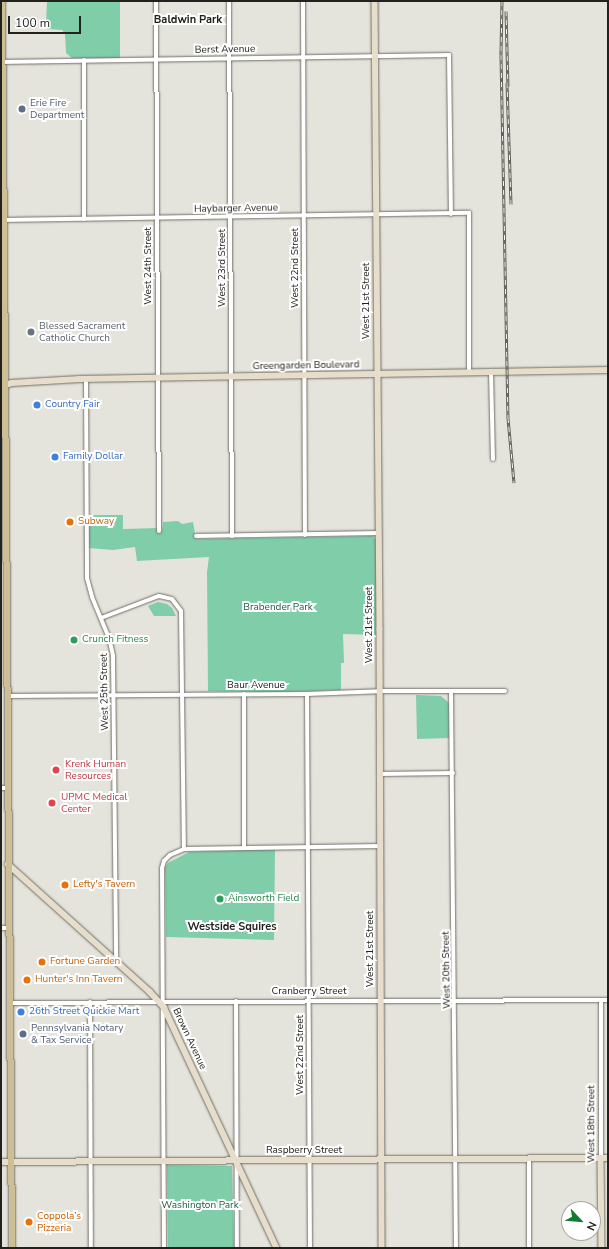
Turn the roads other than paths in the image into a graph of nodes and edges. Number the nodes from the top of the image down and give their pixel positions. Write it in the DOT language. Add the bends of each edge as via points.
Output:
graph roads {
  1 [pos="2,1"];
  2 [pos="156,1"];
  3 [pos="229,1"];
  4 [pos="303,1"];
  5 [pos="374,1"];
  6 [pos="1,19"];
  7 [pos="375,56"];
  8 [pos="303,57"];
  9 [pos="230,58"];
  10 [pos="84,60"];
  11 [pos="157,60"];
  12 [pos="2,62"];
  13 [pos="2,175"];
  14 [pos="451,214"];
  15 [pos="376,215"];
  16 [pos="304,216"];
  17 [pos="231,217"];
  18 [pos="157,218"];
  19 [pos="84,219"];
  20 [pos="3,220"];
  21 [pos="2,243"];
  22 [pos="2,308"];
  23 [pos="608,370"];
  24 [pos="469,372"];
  25 [pos="491,372"];
  26 [pos="377,374"];
  27 [pos="304,376"];
  28 [pos="232,377"];
  29 [pos="158,378"];
  30 [pos="86,379"];
  31 [pos="2,385"];
  32 [pos="493,459"];
  33 [pos="3,473"];
  34 [pos="159,531"];
  35 [pos="378,533"];
  36 [pos="305,535"];
  37 [pos="196,536"];
  38 [pos="232,536"];
  39 [pos="3,573"];
  40 [pos="101,618"];
  41 [pos="4,640"];
  42 [pos="379,691"];
  43 [pos="451,691"];
  44 [pos="505,691"];
  45 [pos="183,694"];
  46 [pos="244,694"];
  47 [pos="307,694"];
  48 [pos="113,695"];
  49 [pos="6,696"];
  50 [pos="4,730"];
  51 [pos="453,773"];
  52 [pos="379,774"];
  53 [pos="4,788"];
  54 [pos="308,846"];
  55 [pos="379,846"];
  56 [pos="244,847"];
  57 [pos="184,850"];
  58 [pos="8,864"];
  59 [pos="1,928"];
  60 [pos="9,928"];
  61 [pos="116,961"];
  62 [pos="309,1000"];
  63 [pos="380,1000"];
  64 [pos="456,1000"];
  65 [pos="601,1000"];
  66 [pos="608,1000"];
  67 [pos="236,1001"];
  68 [pos="90,1002"];
  69 [pos="10,1003"];
  70 [pos="162,1003"];
  71 [pos="601,1158"];
  72 [pos="608,1158"];
  73 [pos="456,1159"];
  74 [pos="529,1159"];
  75 [pos="310,1160"];
  76 [pos="381,1160"];
  77 [pos="164,1161"];
  78 [pos="237,1161"];
  79 [pos="1,1162"];
  80 [pos="11,1162"];
  81 [pos="91,1162"];
  82 [pos="12,1248"];
  83 [pos="92,1248"];
  84 [pos="164,1248"];
  85 [pos="237,1248"];
  86 [pos="277,1248"];
  87 [pos="310,1248"];
  88 [pos="382,1248"];
  89 [pos="456,1248"];
  90 [pos="530,1248"];
  91 [pos="602,1248"];
  1 -- 6 [label="main road"];
  2 -- 11 [label="street, West 24th Street"];
  3 -- 9 [label="street, West 23rd Street"];
  4 -- 8 [label="street, West 22nd Street"];
  5 -- 7 [label="street, West 21st Street"];
  6 -- 12 [label="main road"];
  7 -- 8 [label="street, Berst Avenue"];
  7 -- 14 [label="street, Berst Avenue" via="449,55"];
  7 -- 15 [label="street, West 21st Street"];
  8 -- 9 [label="street, Berst Avenue"];
  8 -- 16 [label="street, West 22nd Street"];
  9 -- 11 [label="street, Berst Avenue"];
  9 -- 17 [label="street, West 23rd Street"];
  10 -- 11 [label="street, Berst Avenue"];
  10 -- 12 [label="street, Berst Avenue"];
  10 -- 19 [label="street"];
  11 -- 18 [label="street, West 24th Street"];
  12 -- 13 [label="main road"];
  13 -- 20 [label="main road"];
  14 -- 15 [label="street, Haybarger Avenue"];
  14 -- 24 [label="street, Haybarger Avenue" via="469,213"];
  15 -- 16 [label="street, Haybarger Avenue"];
  15 -- 26 [label="street, West 21st Street"];
  16 -- 17 [label="street, Haybarger Avenue"];
  16 -- 27 [label="street, West 22nd Street"];
  17 -- 18 [label="street, Haybarger Avenue"];
  17 -- 28 [label="street, West 23rd Street"];
  18 -- 19 [label="street, Haybarger Avenue"];
  18 -- 29 [label="street, West 24th Street"];
  19 -- 20 [label="street, Haybarger Avenue"];
  20 -- 21 [label="main road"];
  21 -- 22 [label="main road"];
  22 -- 31 [label="main road"];
  23 -- 25 [label="street, Greengarden Boulevard"];
  24 -- 25 [label="street, Greengarden Boulevard"];
  24 -- 26 [label="street, Greengarden Boulevard"];
  25 -- 32 [label="street"];
  26 -- 27 [label="street, Greengarden Boulevard"];
  26 -- 35 [label="street, West 21st Street"];
  27 -- 28 [label="street, Greengarden Boulevard"];
  27 -- 36 [label="street, West 22nd Street"];
  28 -- 29 [label="street, Greengarden Boulevard"];
  28 -- 38 [label="street, West 23rd Street"];
  29 -- 30 [label="street, Greengarden Boulevard"];
  29 -- 34 [label="street, West 24th Street"];
  30 -- 31 [label="street, Greengarden Boulevard"];
  30 -- 40 [label="street, West 25th Street" via="87,578"];
  31 -- 33 [label="main road"];
  33 -- 39 [label="main road"];
  35 -- 36 [label="street"];
  35 -- 42 [label="street, West 21st Street"];
  36 -- 38 [label="street"];
  37 -- 38 [label="street"];
  39 -- 41 [label="main road"];
  40 -- 45 [label="street" via="157,596 175,601 182,615"];
  40 -- 48 [label="street, West 25th Street" via="112,650"];
  41 -- 49 [label="main road"];
  42 -- 43 [label="street, Baur Avenue"];
  42 -- 47 [label="street, Baur Avenue"];
  42 -- 52 [label="street, West 21st Street"];
  43 -- 44 [label="street, Baur Avenue"];
  43 -- 51 [label="street, West 20th Street"];
  45 -- 46 [label="street, Baur Avenue"];
  45 -- 48 [label="street, Baur Avenue"];
  45 -- 57 [label="street"];
  46 -- 47 [label="street, Baur Avenue"];
  46 -- 56 [label="street"];
  47 -- 54 [label="street, West 22nd Street"];
  48 -- 49 [label="street, Baur Avenue"];
  48 -- 61 [label="street, West 25th Street"];
  49 -- 50 [label="main road"];
  50 -- 53 [label="main road"];
  51 -- 52 [label="street"];
  51 -- 64 [label="street, West 20th Street"];
  52 -- 55 [label="street, West 21st Street"];
  53 -- 58 [label="main road"];
  54 -- 55 [label="street"];
  54 -- 56 [label="street"];
  54 -- 62 [label="street, West 22nd Street"];
  55 -- 63 [label="street, West 21st Street"];
  56 -- 57 [label="street"];
  57 -- 70 [label="street" via="170,855 162,868"];
  58 -- 60 [label="main road"];
  58 -- 61 [label="street, Brown Avenue"];
  59 -- 60 [label="street"];
  60 -- 69 [label="main road"];
  61 -- 70 [label="street, Brown Avenue"];
  62 -- 63 [label="street, Cranberry Street"];
  62 -- 67 [label="street, Cranberry Street"];
  62 -- 75 [label="street, West 22nd Street"];
  63 -- 64 [label="street, Cranberry Street"];
  63 -- 76 [label="street, West 21st Street"];
  64 -- 65 [label="street, Cranberry Street"];
  64 -- 73 [label="street, West 20th Street"];
  65 -- 66 [label="street, Cranberry Street"];
  65 -- 71 [label="street, West 18th Street"];
  67 -- 70 [label="street, Cranberry Street"];
  67 -- 78 [label="street"];
  68 -- 69 [label="street, Cranberry Street"];
  68 -- 70 [label="street, Cranberry Street"];
  68 -- 81 [label="street"];
  69 -- 80 [label="main road"];
  70 -- 77 [label="street"];
  70 -- 78 [label="street, Brown Avenue"];
  71 -- 72 [label="street, Raspberry Street"];
  71 -- 74 [label="street, Raspberry Street"];
  71 -- 91 [label="street, West 18th Street"];
  73 -- 74 [label="street, Raspberry Street"];
  73 -- 76 [label="street, Raspberry Street"];
  73 -- 89 [label="street, West 20th Street"];
  74 -- 90 [label="street"];
  75 -- 76 [label="street, Raspberry Street"];
  75 -- 78 [label="street, Raspberry Street"];
  75 -- 87 [label="street, West 22nd Street"];
  76 -- 88 [label="street, West 21st Street"];
  77 -- 78 [label="street, Raspberry Street"];
  77 -- 81 [label="street, Raspberry Street"];
  77 -- 84 [label="street"];
  78 -- 85 [label="street"];
  78 -- 86 [label="street, Brown Avenue"];
  79 -- 80 [label="street, Raspberry Street"];
  80 -- 81 [label="street, Raspberry Street"];
  80 -- 82 [label="main road"];
  81 -- 83 [label="street"];
}
